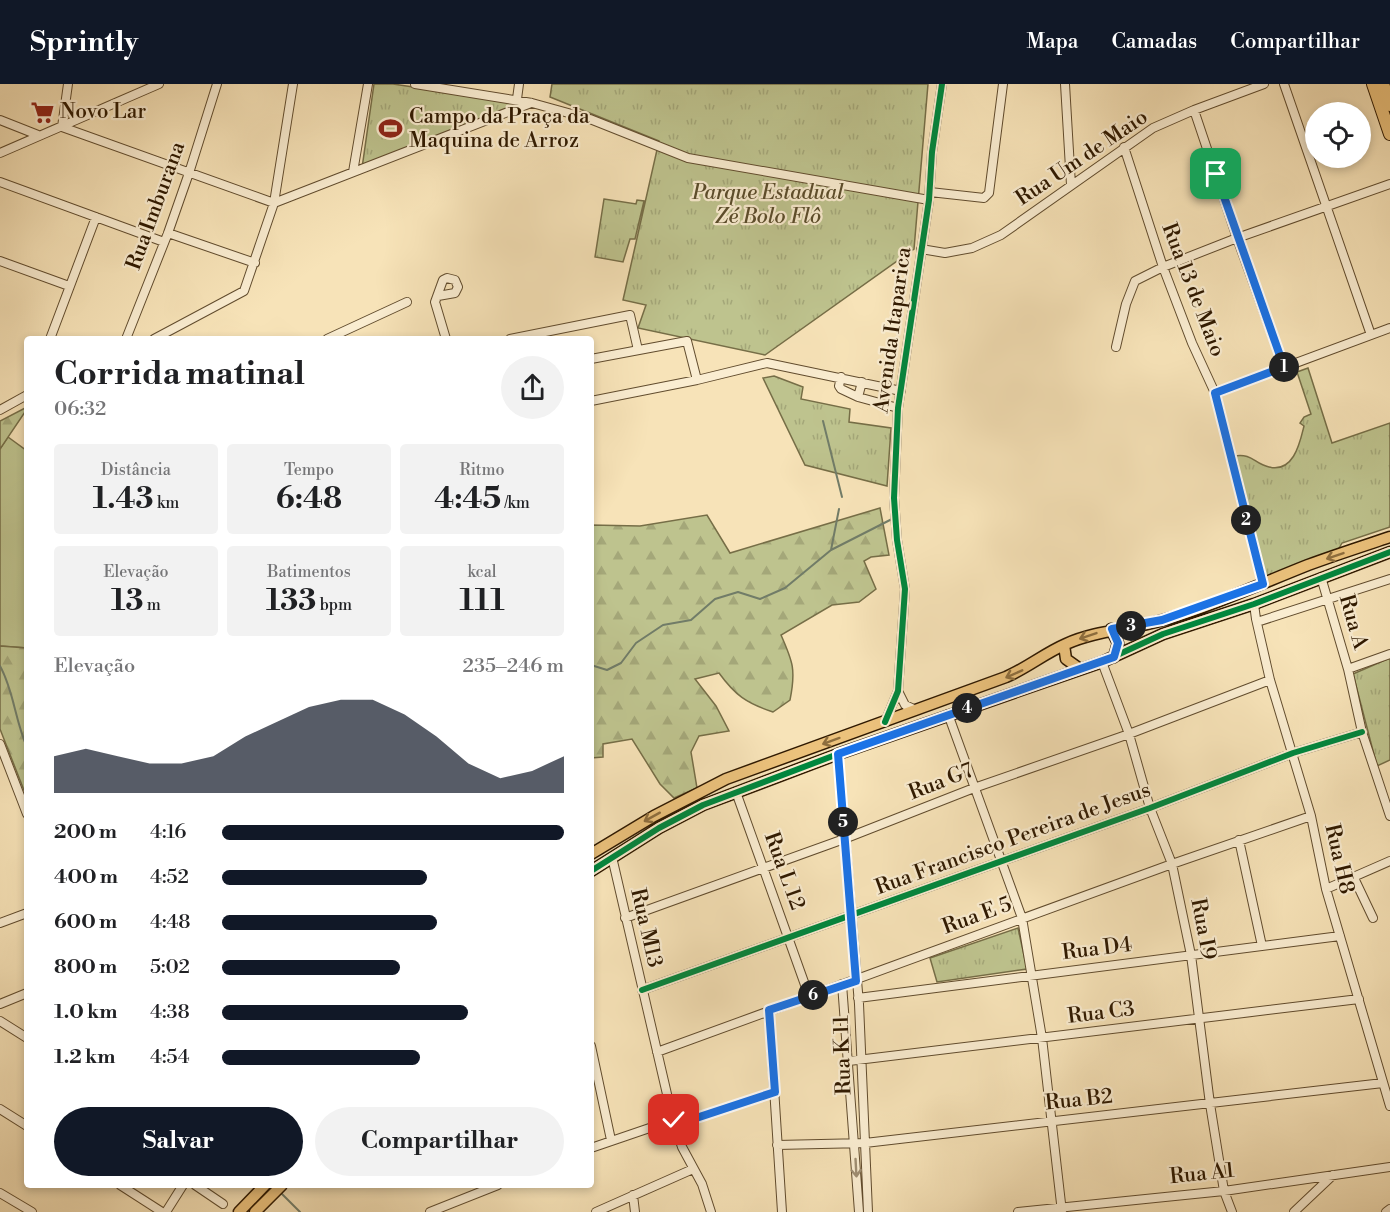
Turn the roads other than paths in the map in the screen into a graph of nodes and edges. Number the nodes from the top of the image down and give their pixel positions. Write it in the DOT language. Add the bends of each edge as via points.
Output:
graph roads {
  1 [pos="68,84"];
  2 [pos="159,84"];
  3 [pos="217,84"];
  4 [pos="293,84"];
  5 [pos="368,84"];
  6 [pos="415,84"];
  7 [pos="519,84"];
  8 [pos="942,84"];
  9 [pos="1003,84"];
  10 [pos="1065,84"];
  11 [pos="1264,84"];
  12 [pos="1284,84"];
  13 [pos="1373,84"];
  14 [pos="1383,84"];
  15 [pos="441,86"];
  16 [pos="141,88"];
  17 [pos="517,99"];
  18 [pos="532,103"];
  19 [pos="1390,105"];
  20 [pos="1194,110"];
  21 [pos="0,120"];
  22 [pos="62,127"];
  23 [pos="1390,134"];
  24 [pos="38,135"];
  25 [pos="1125,147"];
  26 [pos="0,153"];
  27 [pos="353,172"];
  28 [pos="189,173"];
  29 [pos="0,182"];
  30 [pos="1390,184"];
  31 [pos="1071,185"];
  32 [pos="929,196"];
  33 [pos="274,203"];
  34 [pos="1326,206"];
  35 [pos="96,217"];
  36 [pos="166,238"];
  37 [pos="1237,238"];
  38 [pos="921,249"];
  39 [pos="0,262"];
  40 [pos="255,263"];
  41 [pos="1163,267"];
  42 [pos="69,286"];
  43 [pos="438,296"];
  44 [pos="407,302"];
  45 [pos="1390,328"];
  46 [pos="1371,334"];
  47 [pos="51,336"];
  48 [pos="127,336"];
  49 [pos="160,336"];
  50 [pos="333,336"];
  51 [pos="445,336"];
  52 [pos="525,336"];
  53 [pos="1116,347"];
  54 [pos="638,350"];
  55 [pos="594,358"];
  56 [pos="1284,367"];
  57 [pos="841,377"];
  58 [pos="697,380"];
  59 [pos="862,382"];
  60 [pos="901,391"];
  61 [pos="1215,393"];
  62 [pos="24,396"];
  63 [pos="858,397"];
  64 [pos="594,400"];
  65 [pos="898,408"];
  66 [pos="0,410"];
  67 [pos="1390,537"];
  68 [pos="1390,552"];
  69 [pos="1321,577"];
  70 [pos="1390,579"];
  71 [pos="1263,584"];
  72 [pos="1328,600"];
  73 [pos="1254,604"];
  74 [pos="1241,608"];
  75 [pos="1256,621"];
  76 [pos="1112,629"];
  77 [pos="1064,645"];
  78 [pos="1390,654"];
  79 [pos="1114,657"];
  80 [pos="1102,662"];
  81 [pos="1080,669"];
  82 [pos="1348,669"];
  83 [pos="1270,680"];
  84 [pos="898,692"];
  85 [pos="916,710"];
  86 [pos="948,714"];
  87 [pos="885,722"];
  88 [pos="1362,732"];
  89 [pos="1129,734"];
  90 [pos="0,744"];
  91 [pos="1293,753"];
  92 [pos="838,754"];
  93 [pos="974,788"];
  94 [pos="736,792"];
  95 [pos="24,806"];
  96 [pos="1150,808"];
  97 [pos="1390,814"];
  98 [pos="1311,816"];
  99 [pos="844,839"];
  100 [pos="1239,840"];
  101 [pos="594,852"];
  102 [pos="612,857"];
  103 [pos="1001,861"];
  104 [pos="1390,861"];
  105 [pos="1172,864"];
  106 [pos="763,867"];
  107 [pos="594,869"];
  108 [pos="1354,878"];
  109 [pos="1326,889"];
  110 [pos="24,914"];
  111 [pos="851,914"];
  112 [pos="625,918"];
  113 [pos="1022,918"];
  114 [pos="1374,918"];
  115 [pos="0,923"];
  116 [pos="1340,936"];
  117 [pos="788,938"];
  118 [pos="1263,946"];
  119 [pos="1191,955"];
  120 [pos="1033,975"];
  121 [pos="856,981"];
  122 [pos="842,984"];
  123 [pos="642,990"];
  124 [pos="24,994"];
  125 [pos="809,996"];
  126 [pos="858,998"];
  127 [pos="1359,999"];
  128 [pos="0,1004"];
  129 [pos="769,1010"];
  130 [pos="1199,1019"];
  131 [pos="0,1021"];
  132 [pos="24,1036"];
  133 [pos="1042,1038"];
  134 [pos="657,1052"];
  135 [pos="861,1060"];
  136 [pos="849,1061"];
  137 [pos="594,1074"];
  138 [pos="1383,1083"];
  139 [pos="775,1092"];
  140 [pos="1210,1104"];
  141 [pos="1390,1106"];
  142 [pos="0,1109"];
  143 [pos="1051,1120"];
  144 [pos="674,1122"];
  145 [pos="24,1124"];
  146 [pos="610,1140"];
  147 [pos="855,1143"];
  148 [pos="865,1143"];
  149 [pos="777,1145"];
  150 [pos="594,1147"];
  151 [pos="1390,1167"];
  152 [pos="693,1169"];
  153 [pos="1333,1174"];
  154 [pos="125,1188"];
  155 [pos="181,1188"];
  156 [pos="200,1188"];
  157 [pos="262,1188"];
  158 [pos="278,1188"];
  159 [pos="490,1188"];
  160 [pos="1224,1191"];
  161 [pos="0,1193"];
  162 [pos="633,1195"];
  163 [pos="223,1203"];
  164 [pos="1390,1209"];
  165 [pos="1062,1210"];
  166 [pos="32,1212"];
  167 [pos="164,1212"];
  168 [pos="239,1212"];
  169 [pos="255,1212"];
  170 [pos="430,1212"];
  171 [pos="596,1212"];
  172 [pos="635,1212"];
  173 [pos="711,1212"];
  174 [pos="782,1212"];
  175 [pos="859,1212"];
  176 [pos="868,1212"];
  177 [pos="1018,1212"];
  178 [pos="1232,1212"];
  179 [pos="1294,1212"];
  180 [pos="1386,1212"];
  1 -- 22 [label="street"];
  2 -- 16 [label="street"];
  3 -- 28 [label="street, Rua Imburana"];
  4 -- 33 [label="street"];
  5 -- 27 [label="street"];
  6 -- 15 [label="street"];
  7 -- 17 [label="street"];
  8 -- 32 [label="street, Avenida Itaparica"];
  9 -- 32 [label="street" via="989,193 984,198"];
  10 -- 31 [label="street"];
  11 -- 20 [label="street, Rua Um de Maio"];
  12 -- 34 [label="street"];
  13 -- 23 [label="highway"];
  14 -- 19 [label="highway"];
  15 -- 17 [label="street"];
  16 -- 22 [label="street"];
  17 -- 18 [label="street"];
  18 -- 27 [label="street"];
  18 -- 32 [label="street" via="611,127 688,158"];
  20 -- 25 [label="street, Rua Um de Maio" via="1153,128"];
  20 -- 37 [label="street"];
  21 -- 24 [label="street"];
  22 -- 24 [label="street"];
  22 -- 28 [label="street"];
  24 -- 26 [label="street"];
  25 -- 31 [label="street, Rua Um de Maio"];
  25 -- 41 [label="street, Rua 13 de Maio"];
  27 -- 33 [label="street"];
  28 -- 33 [label="street"];
  28 -- 36 [label="street, Rua Imburana"];
  29 -- 35 [label="street"];
  30 -- 34 [label="street"];
  31 -- 38 [label="street, Rua Um de Maio" via="1001,235 972,248 945,254"];
  32 -- 38 [label="street, Avenida Itaparica"];
  33 -- 40 [label="street"];
  34 -- 37 [label="street"];
  34 -- 46 [label="street"];
  35 -- 36 [label="street"];
  35 -- 42 [label="street"];
  36 -- 40 [label="street"];
  36 -- 48 [label="street, Rua Imburana"];
  37 -- 41 [label="street"];
  37 -- 56 [label="street"];
  38 -- 60 [label="street, Avenida Itaparica"];
  39 -- 42 [label="street"];
  40 -- 49 [label="street" via="244,291"];
  41 -- 53 [label="street" via="1136,281"];
  41 -- 61 [label="street, Rua 13 de Maio"];
  42 -- 47 [label="street"];
  43 -- 51 [label="street" via="436,304"];
  44 -- 50 [label="street"];
  45 -- 46 [label="street"];
  46 -- 56 [label="street"];
  52 -- 54 [label="street" via="630,315"];
  54 -- 55 [label="street"];
  54 -- 58 [label="street" via="687,341"];
  56 -- 61 [label="street"];
  57 -- 58 [label="street" via="767,363"];
  57 -- 59 [label="street"];
  57 -- 63 [label="street" via="841,389"];
  58 -- 64 [label="street"];
  59 -- 60 [label="street"];
  59 -- 63 [label="street"];
  60 -- 65 [label="street, Avenida Itaparica"];
  61 -- 71 [label="street, Rua 13 de Maio"];
  62 -- 66 [label="street"];
  63 -- 65 [label="street"];
  65 -- 84 [label="street, Avenida Itaparica" via="894,498 905,589"];
  67 -- 71 [label="main road, one-way"];
  68 -- 69 [label="main road"];
  69 -- 72 [label="street, Rua A"];
  69 -- 73 [label="main road"];
  70 -- 72 [label="street"];
  71 -- 76 [label="main road" via="1162,620"];
  72 -- 75 [label="street"];
  72 -- 82 [label="street, Rua A"];
  73 -- 74 [label="main road"];
  73 -- 75 [label="street, Rua H8"];
  74 -- 75 [label="street"];
  74 -- 79 [label="main road" via="1163,634"];
  75 -- 83 [label="street, Rua H8"];
  76 -- 77 [label="main road, one-way"];
  76 -- 79 [label="main road" via="1118,643"];
  77 -- 81 [label="main road" via="1066,659"];
  77 -- 85 [label="main road, one-way" via="1006,677"];
  78 -- 82 [label="street"];
  79 -- 80 [label="main road"];
  80 -- 81 [label="main road"];
  80 -- 89 [label="street, Rua I9"];
  81 -- 86 [label="main road"];
  82 -- 88 [label="street, Rua A"];
  83 -- 89 [label="street, Rua G7"];
  83 -- 91 [label="street, Rua H8"];
  84 -- 85 [label="street" via="905,705"];
  84 -- 87 [label="street, Avenida Itaparica"];
  85 -- 87 [label="main road"];
  86 -- 92 [label="main road"];
  86 -- 93 [label="street"];
  87 -- 101 [label="main road, one-way" via="726,779"];
  88 -- 91 [label="street, Rua Francisco Pereira de Jesus"];
  88 -- 97 [label="street, Rua A"];
  89 -- 93 [label="street, Rua G7"];
  89 -- 96 [label="street, Rua I9"];
  90 -- 95 [label="street"];
  91 -- 96 [label="street, Rua Francisco Pereira de Jesus"];
  91 -- 98 [label="street, Rua H8"];
  92 -- 94 [label="main road"];
  92 -- 99 [label="street, Rua K 11"];
  93 -- 99 [label="street, Rua G7"];
  93 -- 103 [label="street"];
  94 -- 102 [label="main road" via="659,828"];
  94 -- 106 [label="street, Rua L 12"];
  96 -- 103 [label="street, Rua Francisco Pereira de Jesus"];
  96 -- 105 [label="street, Rua I9"];
  98 -- 100 [label="street, Rua E 5"];
  98 -- 109 [label="street, Rua H8"];
  99 -- 106 [label="street, Rua G7"];
  99 -- 111 [label="street, Rua K 11"];
  100 -- 105 [label="street, Rua E 5"];
  100 -- 118 [label="street"];
  102 -- 107 [label="main road"];
  102 -- 112 [label="street, Rua M13"];
  103 -- 111 [label="street, Rua Francisco Pereira de Jesus"];
  103 -- 113 [label="street"];
  104 -- 108 [label="street"];
  105 -- 113 [label="street, Rua E 5"];
  105 -- 119 [label="street, Rua I9"];
  106 -- 112 [label="street, Rua G7"];
  106 -- 117 [label="street, Rua L 12"];
  108 -- 109 [label="street"];
  108 -- 114 [label="street"];
  109 -- 116 [label="street, Rua H8"];
  110 -- 115 [label="street"];
  111 -- 117 [label="street, Rua Francisco Pereira de Jesus"];
  111 -- 121 [label="street, Rua K 11"];
  112 -- 123 [label="street, Rua M13"];
  113 -- 120 [label="street"];
  113 -- 121 [label="street, Rua E 5"];
  116 -- 118 [label="street, Rua D4"];
  116 -- 127 [label="street, Rua H8"];
  117 -- 123 [label="street, Rua Francisco Pereira de Jesus"];
  117 -- 125 [label="street, Rua L 12"];
  118 -- 119 [label="street, Rua D4"];
  119 -- 120 [label="street, Rua D4"];
  119 -- 130 [label="street, Rua I9"];
  120 -- 126 [label="street, Rua D4"];
  120 -- 133 [label="street"];
  121 -- 122 [label="street, Rua E 5"];
  121 -- 126 [label="street, Rua K 11"];
  122 -- 125 [label="street, Rua E 5"];
  122 -- 136 [label="street, Rua K 11"];
  123 -- 134 [label="street, Rua M13"];
  124 -- 128 [label="street"];
  125 -- 129 [label="street, Rua E 5"];
  126 -- 135 [label="street, Rua K 11"];
  127 -- 130 [label="street, Rua C3"];
  127 -- 138 [label="street, Rua H8"];
  129 -- 134 [label="street, Rua E 5"];
  129 -- 139 [label="street"];
  130 -- 133 [label="street, Rua C3"];
  130 -- 140 [label="street, Rua I9"];
  131 -- 132 [label="street"];
  133 -- 135 [label="street, Rua C3"];
  133 -- 143 [label="street"];
  134 -- 144 [label="street, Rua M13"];
  135 -- 136 [label="street, Rua C3"];
  135 -- 148 [label="street, Rua K 11"];
  136 -- 147 [label="street, Rua K 11"];
  137 -- 146 [label="street"];
  138 -- 140 [label="street, Rua B2"];
  138 -- 141 [label="street, Rua H8"];
  139 -- 144 [label="street"];
  139 -- 149 [label="street"];
  140 -- 143 [label="street, Rua B2"];
  140 -- 160 [label="street, Rua I9"];
  142 -- 145 [label="street"];
  143 -- 148 [label="street, Rua B2"];
  143 -- 165 [label="street"];
  144 -- 146 [label="street"];
  144 -- 152 [label="street, Rua M13"];
  146 -- 150 [label="street"];
  147 -- 148 [label="street, Rua B2"];
  147 -- 149 [label="street, Rua B2"];
  147 -- 175 [label="street, Rua K 11, one-way"];
  148 -- 176 [label="street, Rua K 11"];
  149 -- 174 [label="street"];
  151 -- 153 [label="street, Rua A1"];
  152 -- 162 [label="street"];
  152 -- 173 [label="street, Rua M13"];
  153 -- 160 [label="street, Rua A1"];
  153 -- 179 [label="street"];
  154 -- 167 [label="street"];
  155 -- 167 [label="street"];
  156 -- 163 [label="street"];
  157 -- 168 [label="main road"];
  158 -- 169 [label="main road"];
  159 -- 170 [label="street"];
  160 -- 165 [label="street, Rua A1"];
  160 -- 178 [label="street, Rua I9"];
  161 -- 166 [label="street"];
  162 -- 171 [label="street"];
  162 -- 172 [label="street"];
  164 -- 180 [label="street"];
  165 -- 177 [label="street, Rua A1"];
}
